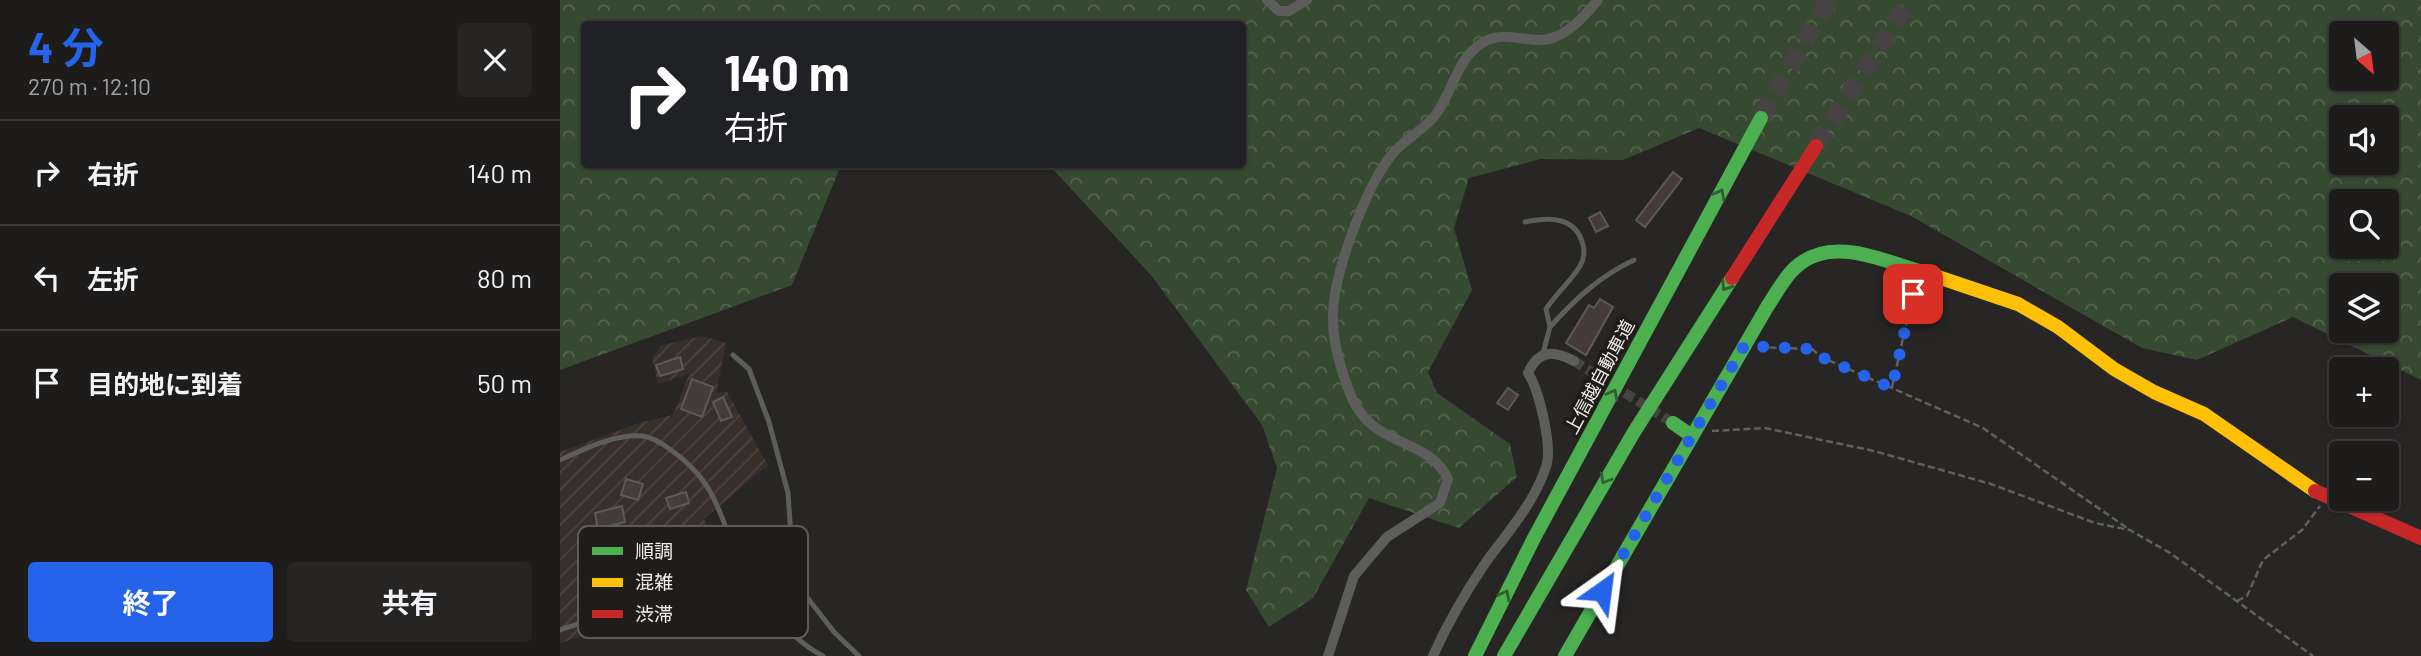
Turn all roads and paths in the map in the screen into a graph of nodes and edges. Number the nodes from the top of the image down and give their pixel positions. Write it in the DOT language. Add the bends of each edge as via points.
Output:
graph roads {
  1 [pos="1266,0"];
  2 [pos="1307,0"];
  3 [pos="1598,0"];
  4 [pos="1762,118"];
  5 [pos="1816,146"];
  6 [pos="1525,222"];
  7 [pos="1634,260"];
  8 [pos="1948,279"];
  9 [pos="1550,327"];
  10 [pos="1744,346"];
  11 [pos="1543,353"];
  12 [pos="733,355"];
  13 [pos="1574,361"];
  14 [pos="1892,388"];
  15 [pos="1673,423"];
  16 [pos="1692,436"];
  17 [pos="560,460"];
  18 [pos="2328,495"];
  19 [pos="724,526"];
  20 [pos="790,526"];
  21 [pos="2130,530"];
  22 [pos="2421,537"];
  23 [pos="808,598"];
  24 [pos="2237,601"];
  25 [pos="578,624"];
  26 [pos="560,630"];
  27 [pos="795,638"];
  28 [pos="823,656"];
  29 [pos="859,656"];
  30 [pos="1328,656"];
  31 [pos="1433,656"];
  32 [pos="1475,656"];
  33 [pos="1504,656"];
  34 [pos="1564,656"];
  35 [pos="2313,656"];
  1 -- 2 [label="street" via="1279,11 1289,11"];
  3 -- 30 [label="street" via="1568,30 1549,39 1506,36 1483,42 1462,61 1450,93 1434,117 1394,152 1369,190 1334,295 1335,347 1365,421 1391,440 1423,452 1442,467 1448,479 1440,503 1387,537 1354,576"];
  32 -- 4 [label="main road, 上信越自動車道, one-way"];
  5 -- 33 [label="main road, one-way" via="1627,442"];
  6 -- 9 [label="lane" via="1555,218 1571,225 1580,233 1585,250 1581,265 1546,309"];
  7 -- 9 [label="lane" via="1609,272"];
  8 -- 10 [label="main road" via="1879,258 1843,250 1822,251 1793,269"];
  8 -- 14 [label="path" via="1913,294"];
  8 -- 18 [label="main road" via="2018,304 2114,369 2204,414"];
  9 -- 11 [label="lane"];
  10 -- 14 [label="path" via="1812,349"];
  10 -- 16 [label="main road"];
  11 -- 13 [label="street" via="1558,353"];
  11 -- 31 [label="street" via="1528,373 1535,383 1544,423 1548,464 1531,502 1454,610"];
  12 -- 20 [label="lane" via="749,369 769,422 788,493"];
  14 -- 21 [label="path" via="1983,428"];
  15 -- 16 [label="main road"];
  16 -- 21 [label="path" via="1765,428 1795,433 1991,484 2095,523"];
  16 -- 34 [label="main road"];
  17 -- 19 [label="lane" via="607,441 643,436 662,443 688,462 710,487"];
  18 -- 22 [label="main road"];
  18 -- 24 [label="path" via="2302,530 2263,560 2247,596"];
  21 -- 24 [label="path"];
  23 -- 29 [label="lane"];
  24 -- 35 [label="path"];
  25 -- 26 [label="lane"];
  27 -- 28 [label="lane"];
}
